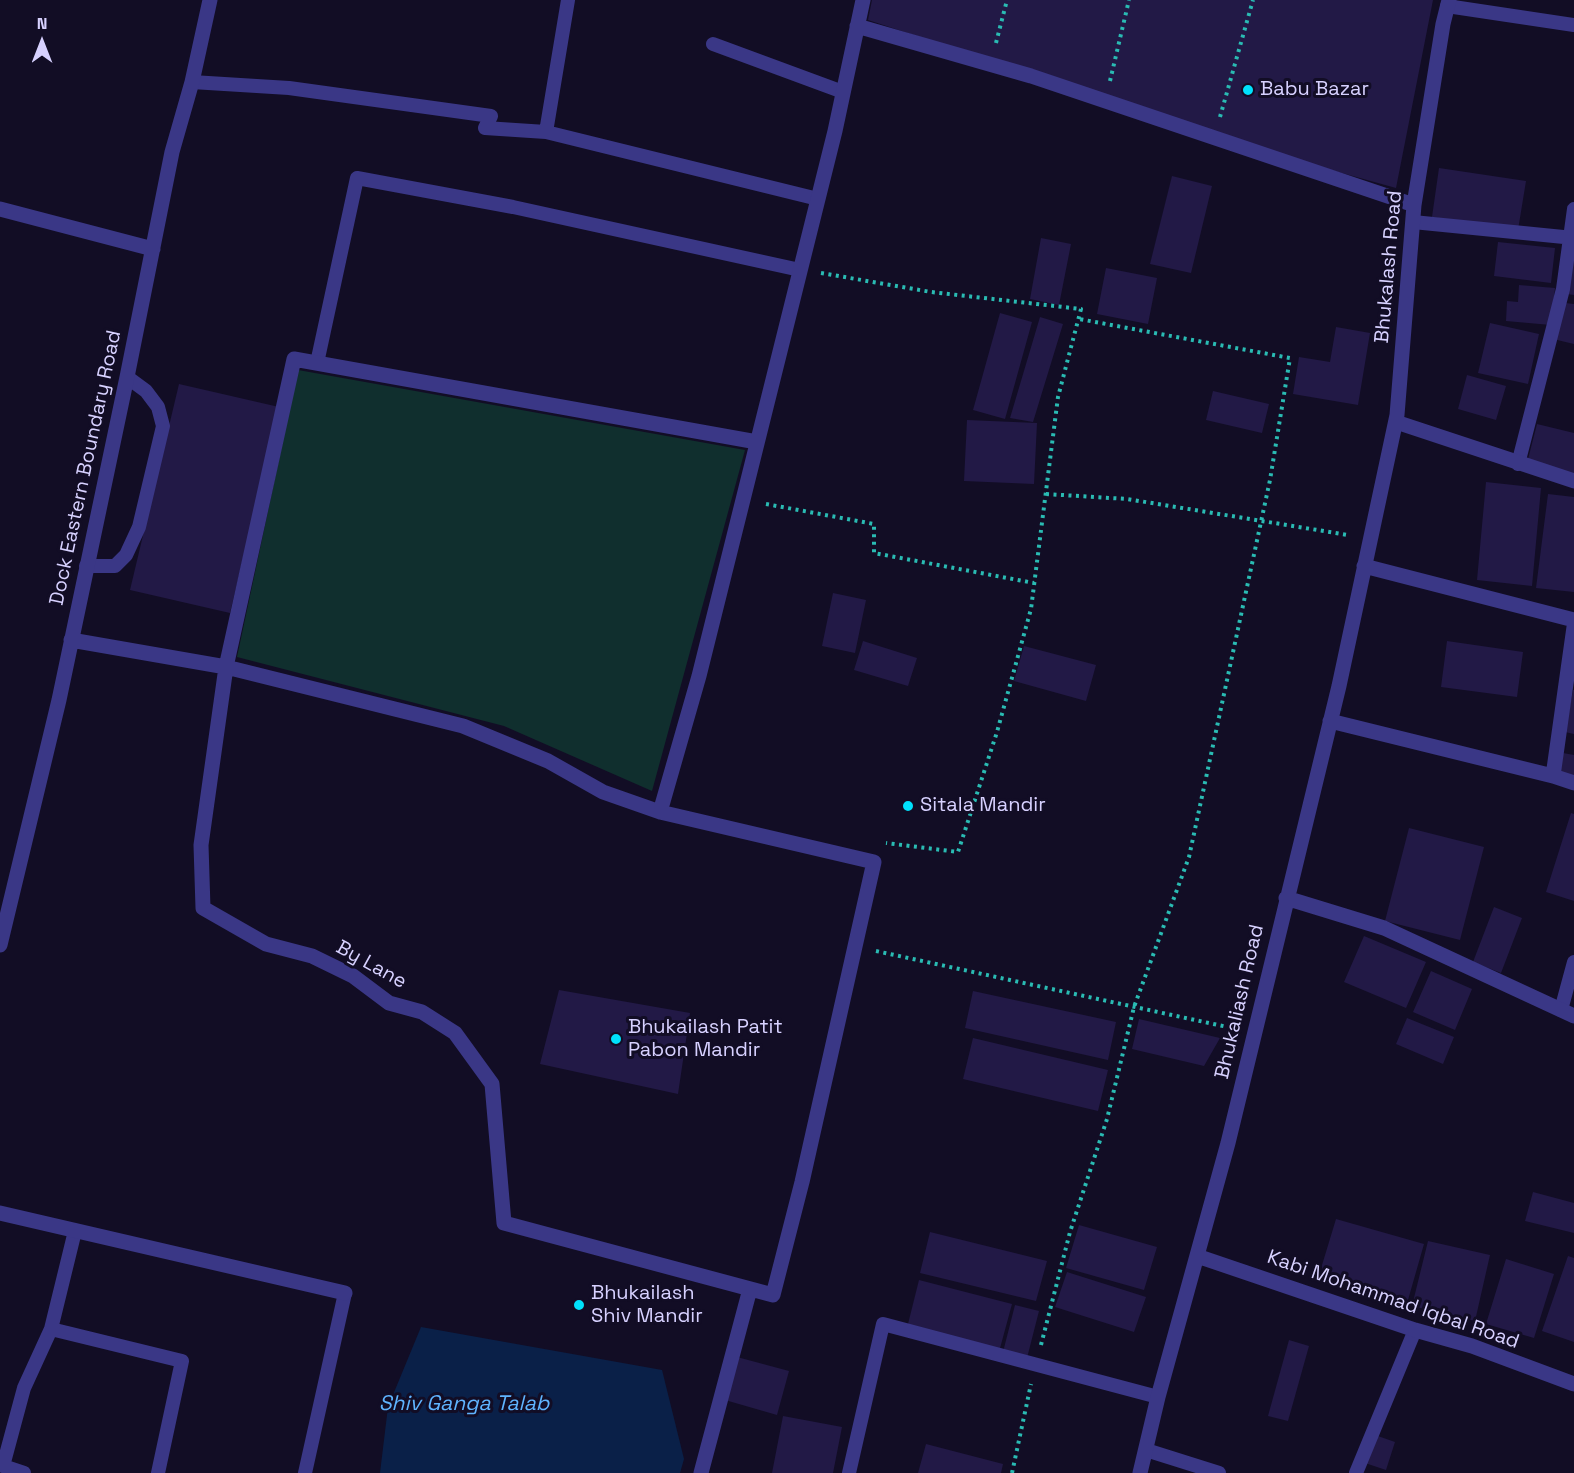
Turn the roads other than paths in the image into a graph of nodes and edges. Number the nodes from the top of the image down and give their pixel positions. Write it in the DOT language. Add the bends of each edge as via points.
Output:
graph roads {
  1 [pos="210,0"];
  2 [pos="568,0"];
  3 [pos="863,0"];
  4 [pos="1448,3"];
  5 [pos="1574,25"];
  6 [pos="857,26"];
  7 [pos="713,44"];
  8 [pos="192,81"];
  9 [pos="843,92"];
  10 [pos="546,132"];
  11 [pos="818,199"];
  12 [pos="1414,205"];
  13 [pos="0,209"];
  14 [pos="1574,209"];
  15 [pos="1413,222"];
  16 [pos="1572,237"];
  17 [pos="153,249"];
  18 [pos="800,270"];
  19 [pos="317,363"];
  20 [pos="127,377"];
  21 [pos="1396,422"];
  22 [pos="757,442"];
  23 [pos="1518,464"];
  24 [pos="1574,481"];
  25 [pos="1370,538"];
  26 [pos="86,566"];
  27 [pos="1364,566"];
  28 [pos="1574,620"];
  29 [pos="1574,627"];
  30 [pos="71,640"];
  31 [pos="226,667"];
  32 [pos="1330,721"];
  33 [pos="1553,776"];
  34 [pos="1574,783"];
  35 [pos="660,812"];
  36 [pos="1286,898"];
  37 [pos="0,945"];
  38 [pos="1574,962"];
  39 [pos="1567,1013"];
  40 [pos="0,1213"];
  41 [pos="75,1230"];
  42 [pos="1197,1256"];
  43 [pos="750,1289"];
  44 [pos="345,1293"];
  45 [pos="51,1329"];
  46 [pos="1415,1330"];
  47 [pos="1574,1384"];
  48 [pos="1158,1397"];
  49 [pos="1146,1450"];
  50 [pos="24,1473"];
  51 [pos="158,1473"];
  52 [pos="305,1473"];
  53 [pos="701,1473"];
  54 [pos="849,1473"];
  55 [pos="1140,1473"];
  56 [pos="1219,1473"];
  57 [pos="1356,1473"];
  1 -- 8 [label="street, Dock Eastern Boundary Road"];
  2 -- 10 [label="lane"];
  3 -- 6 [label="street"];
  4 -- 5 [label="lane"];
  4 -- 12 [label="street, Bhukalash Road"];
  6 -- 9 [label="street"];
  6 -- 12 [label="street" via="1106,101"];
  7 -- 9 [label="lane"];
  8 -- 10 [label="lane" via="289,88 491,116 485,128"];
  8 -- 17 [label="street, Dock Eastern Boundary Road" via="172,152"];
  9 -- 11 [label="street"];
  10 -- 11 [label="lane"];
  11 -- 18 [label="street"];
  12 -- 15 [label="street, Bhukalash Road"];
  13 -- 17 [label="street"];
  14 -- 16 [label="lane"];
  15 -- 16 [label="lane"];
  15 -- 21 [label="street, Bhukalash Road"];
  16 -- 23 [label="lane" via="1563,289"];
  17 -- 20 [label="street, Dock Eastern Boundary Road"];
  18 -- 19 [label="lane" via="513,207 357,178"];
  18 -- 22 [label="street"];
  19 -- 22 [label="street"];
  19 -- 31 [label="street" via="294,360"];
  20 -- 26 [label="street, Dock Eastern Boundary Road"];
  20 -- 26 [label="lane" via="146,391 158,407 163,426 157,456 139,527 126,555 115,566"];
  21 -- 23 [label="street"];
  21 -- 25 [label="street, Bhukalash Road"];
  22 -- 35 [label="street" via="699,676"];
  23 -- 24 [label="street"];
  25 -- 27 [label="street, Bhukaliash Road"];
  26 -- 30 [label="street, Dock Eastern Boundary Road"];
  27 -- 28 [label="street"];
  27 -- 32 [label="street, Bhukaliash Road"];
  29 -- 33 [label="street"];
  30 -- 31 [label="street"];
  30 -- 37 [label="street, Dock Eastern Boundary Road"];
  31 -- 35 [label="street" via="462,726 548,761 603,792"];
  31 -- 43 [label="street, By Lane" via="201,845 203,908 266,944 312,957 353,976 389,1003 422,1012 455,1033 492,1084 504,1223"];
  32 -- 33 [label="street"];
  32 -- 36 [label="street, Bhukaliash Road"];
  33 -- 34 [label="street"];
  35 -- 43 [label="street" via="874,862 773,1295"];
  36 -- 39 [label="street" via="1384,928"];
  36 -- 42 [label="street, Bhukaliash Road"];
  38 -- 39 [label="lane"];
  40 -- 41 [label="street"];
  41 -- 44 [label="street"];
  41 -- 45 [label="lane"];
  42 -- 46 [label="street, Kabi Mohammad Iqbal Road"];
  42 -- 48 [label="street, Bhukaliash Road"];
  43 -- 53 [label="street"];
  44 -- 52 [label="lane"];
  45 -- 50 [label="lane" via="24,1388 3,1466"];
  45 -- 51 [label="lane" via="182,1361"];
  46 -- 47 [label="street, Kabi Mohammad Iqbal Road" via="1472,1346"];
  46 -- 57 [label="lane"];
  48 -- 49 [label="street, Bhukaliash Road"];
  48 -- 54 [label="lane" via="883,1324"];
  49 -- 55 [label="street, Bhukaliash Road"];
  49 -- 56 [label="lane"];
}
